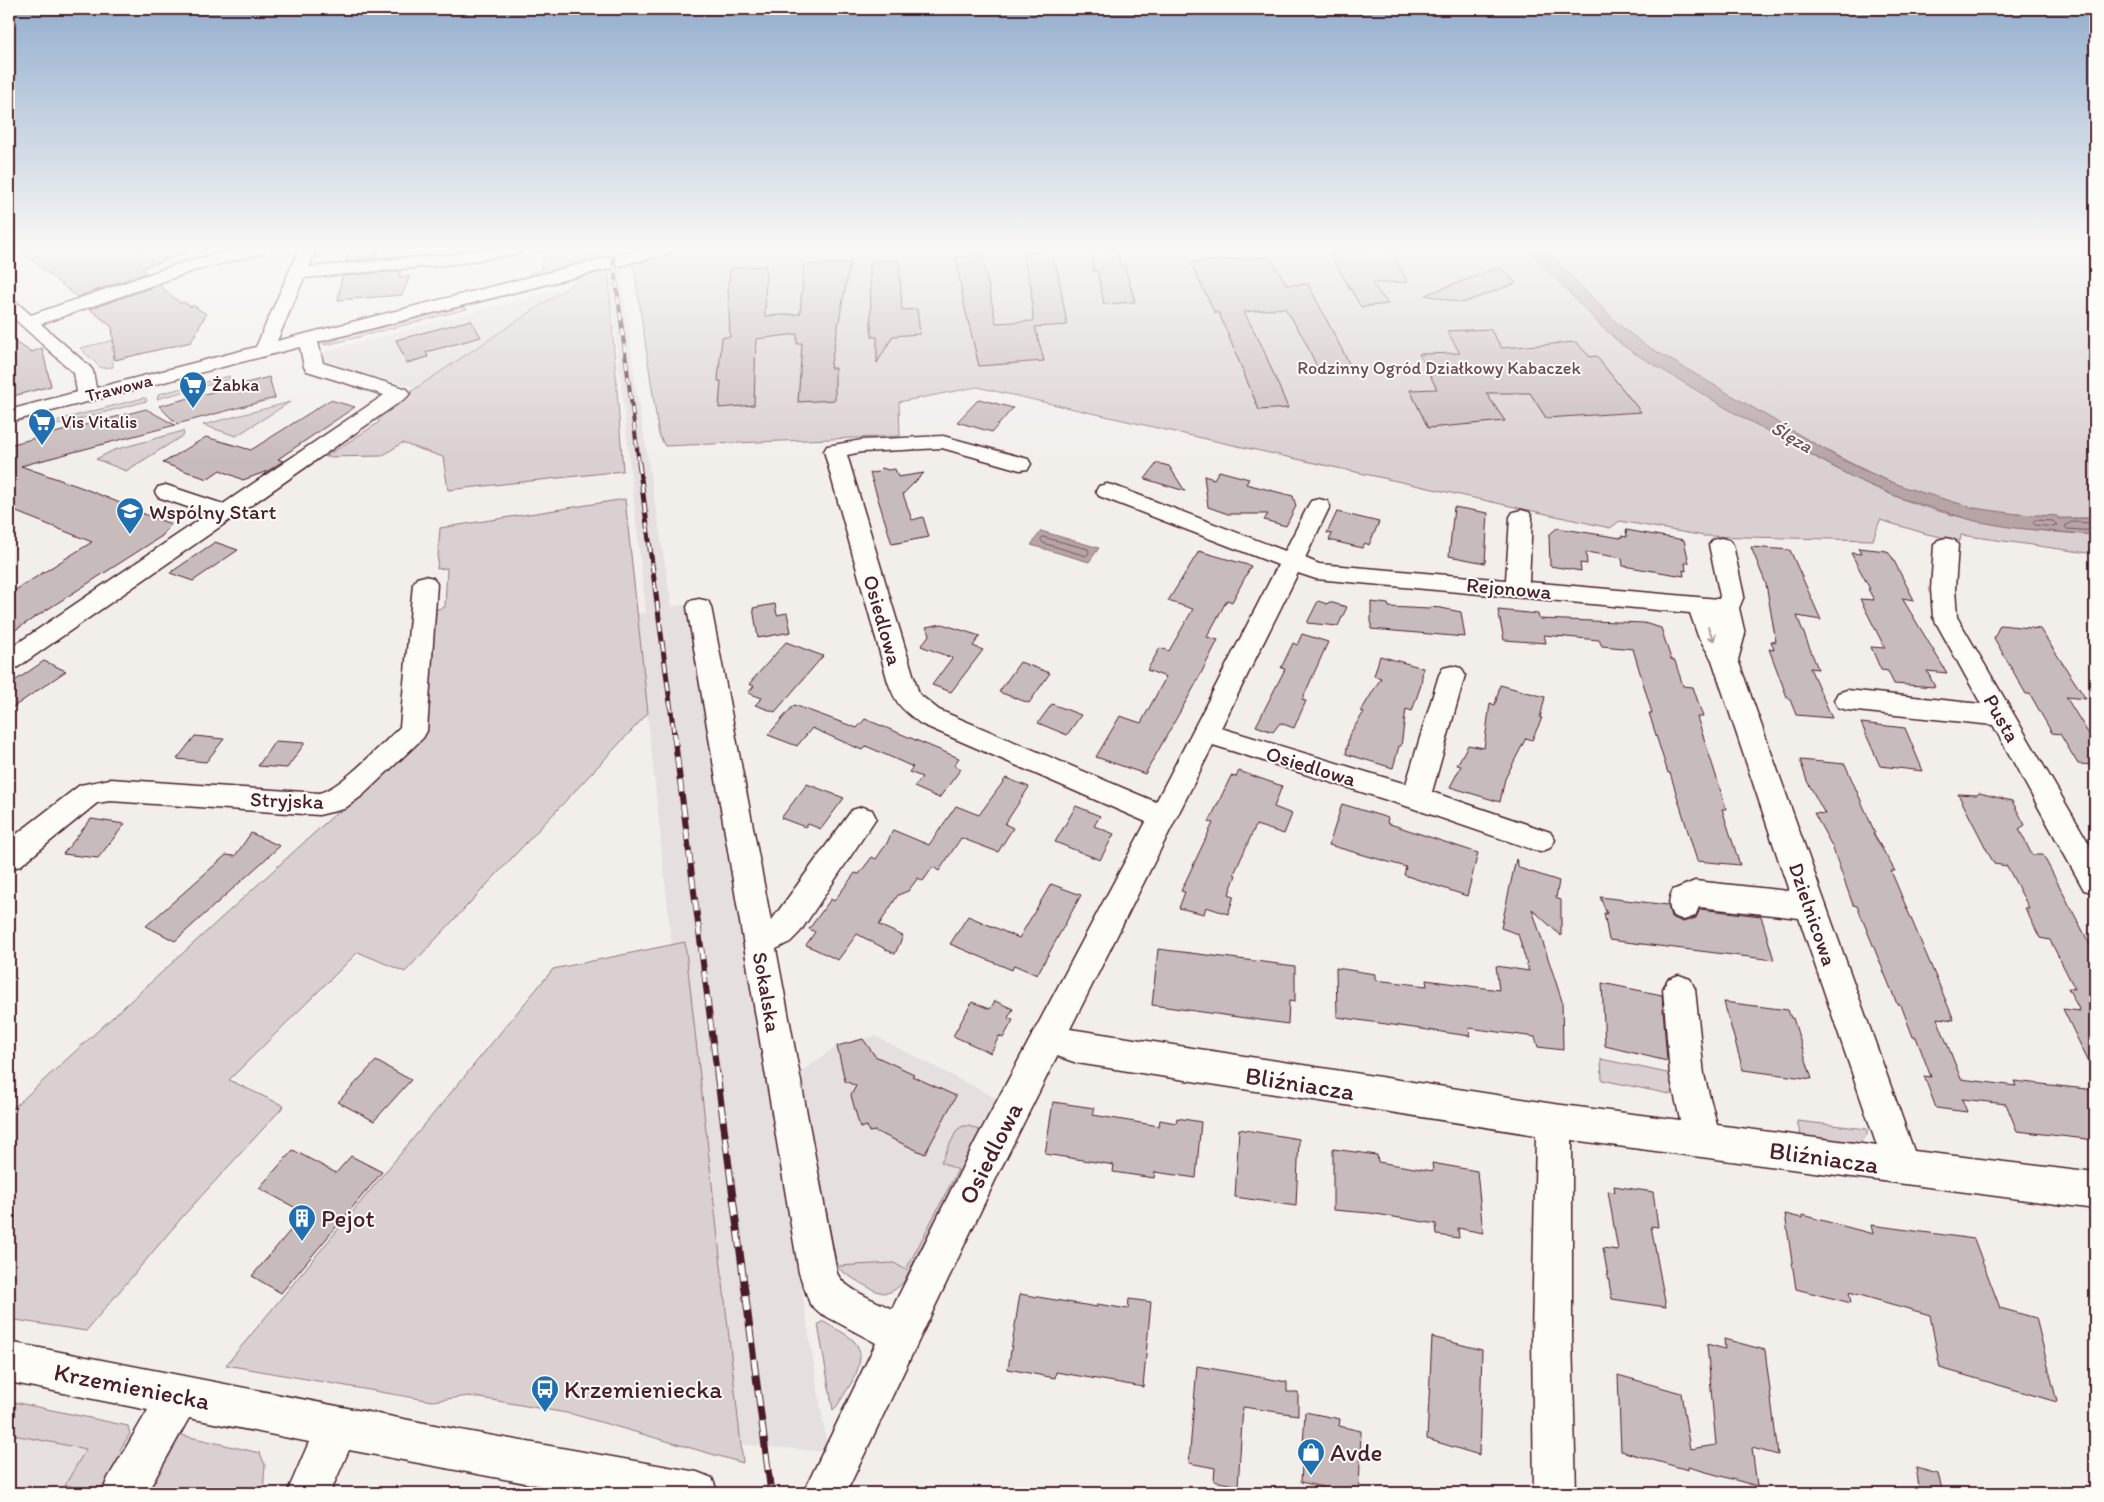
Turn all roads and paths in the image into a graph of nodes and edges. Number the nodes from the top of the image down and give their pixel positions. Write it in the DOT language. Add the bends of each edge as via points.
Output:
graph roads {
  1 [pos="26,319"];
  2 [pos="37,319"];
  3 [pos="278,319"];
  4 [pos="389,319"];
  5 [pos="29,322"];
  6 [pos="308,340"];
  7 [pos="263,352"];
  8 [pos="88,396"];
  9 [pos="9,416"];
  10 [pos="1020,464"];
  11 [pos="166,492"];
  12 [pos="1107,492"];
  13 [pos="1319,506"];
  14 [pos="226,512"];
  15 [pos="1520,517"];
  16 [pos="1721,545"];
  17 [pos="1946,545"];
  18 [pos="1293,562"];
  19 [pos="425,584"];
  20 [pos="1517,589"];
  21 [pos="1700,605"];
  22 [pos="699,607"];
  23 [pos="1727,608"];
  24 [pos="1725,660"];
  25 [pos="9,662"];
  26 [pos="1452,675"];
  27 [pos="1847,700"];
  28 [pos="2001,716"];
  29 [pos="1206,733"];
  30 [pos="1416,798"];
  31 [pos="1164,817"];
  32 [pos="862,818"];
  33 [pos="1540,840"];
  34 [pos="9,857"];
  35 [pos="2095,881"];
  36 [pos="1810,906"];
  37 [pos="1684,907"];
  38 [pos="758,942"];
  39 [pos="1679,989"];
  40 [pos="1048,1037"];
  41 [pos="1554,1121"];
  42 [pos="1703,1141"];
  43 [pos="1902,1167"];
  44 [pos="2095,1191"];
  45 [pos="900,1335"];
  46 [pos="9,1362"];
  47 [pos="179,1396"];
  48 [pos="338,1426"];
  49 [pos="123,1493"];
  50 [pos="308,1493"];
  51 [pos="698,1493"];
  52 [pos="824,1493"];
  53 [pos="1556,1493"];
  1 -- 5 [label="street"];
  2 -- 5 [label="street"];
  3 -- 7 [label="street"];
  4 -- 6 [label="street, Trawowa"];
  5 -- 8 [label="street" via="83,371"];
  6 -- 7 [label="street, Trawowa"];
  6 -- 14 [label="street" via="314,367 400,393"];
  7 -- 8 [label="street, Trawowa"];
  8 -- 9 [label="street, Trawowa"];
  10 -- 31 [label="street, Osiedlowa" via="943,442 835,450 908,700 930,716"];
  11 -- 14 [label="street"];
  12 -- 18 [label="street"];
  13 -- 18 [label="street, Osiedlowa"];
  14 -- 25 [label="street"];
  15 -- 20 [label="street"];
  16 -- 23 [label="street" via="1732,596"];
  17 -- 28 [label="street, Pusta" via="1945,617"];
  18 -- 20 [label="street, Rejonowa" via="1316,571"];
  18 -- 29 [label="street, Osiedlowa"];
  19 -- 34 [label="street, Stryjska" via="413,731 334,801 319,804 110,790 90,793"];
  20 -- 21 [label="street, Rejonowa"];
  21 -- 23 [label="street, Rejonowa"];
  21 -- 24 [label="street, Dzielnicowa, one-way" via="1711,636"];
  22 -- 38 [label="street, Sokalska"];
  23 -- 24 [label="street" via="1734,628"];
  24 -- 36 [label="street, Dzielnicowa"];
  26 -- 30 [label="street"];
  27 -- 28 [label="street"];
  28 -- 35 [label="street, Pusta"];
  29 -- 30 [label="street, Osiedlowa"];
  29 -- 31 [label="street, Osiedlowa"];
  30 -- 33 [label="street, Osiedlowa"];
  31 -- 40 [label="street, Osiedlowa"];
  32 -- 38 [label="street" via="780,934"];
  36 -- 37 [label="street" via="1694,894 1684,899"];
  36 -- 43 [label="street, Dzielnicowa"];
  38 -- 45 [label="street, Sokalska" via="818,1273 824,1290 834,1299"];
  39 -- 42 [label="street" via="1687,1075"];
  40 -- 41 [label="street, Bliźniacza" via="1077,1047"];
  40 -- 45 [label="street, Osiedlowa"];
  41 -- 42 [label="street, Bliźniacza"];
  41 -- 53 [label="street" via="1552,1336"];
  42 -- 43 [label="street, Bliźniacza"];
  43 -- 44 [label="street, Bliźniacza"];
  45 -- 52 [label="street, Osiedlowa"];
  46 -- 47 [label="street, Krzemieniecka"];
  47 -- 48 [label="street, Krzemieniecka"];
  47 -- 49 [label="street"];
  48 -- 50 [label="street"];
  48 -- 51 [label="street, Krzemieniecka"];
}
